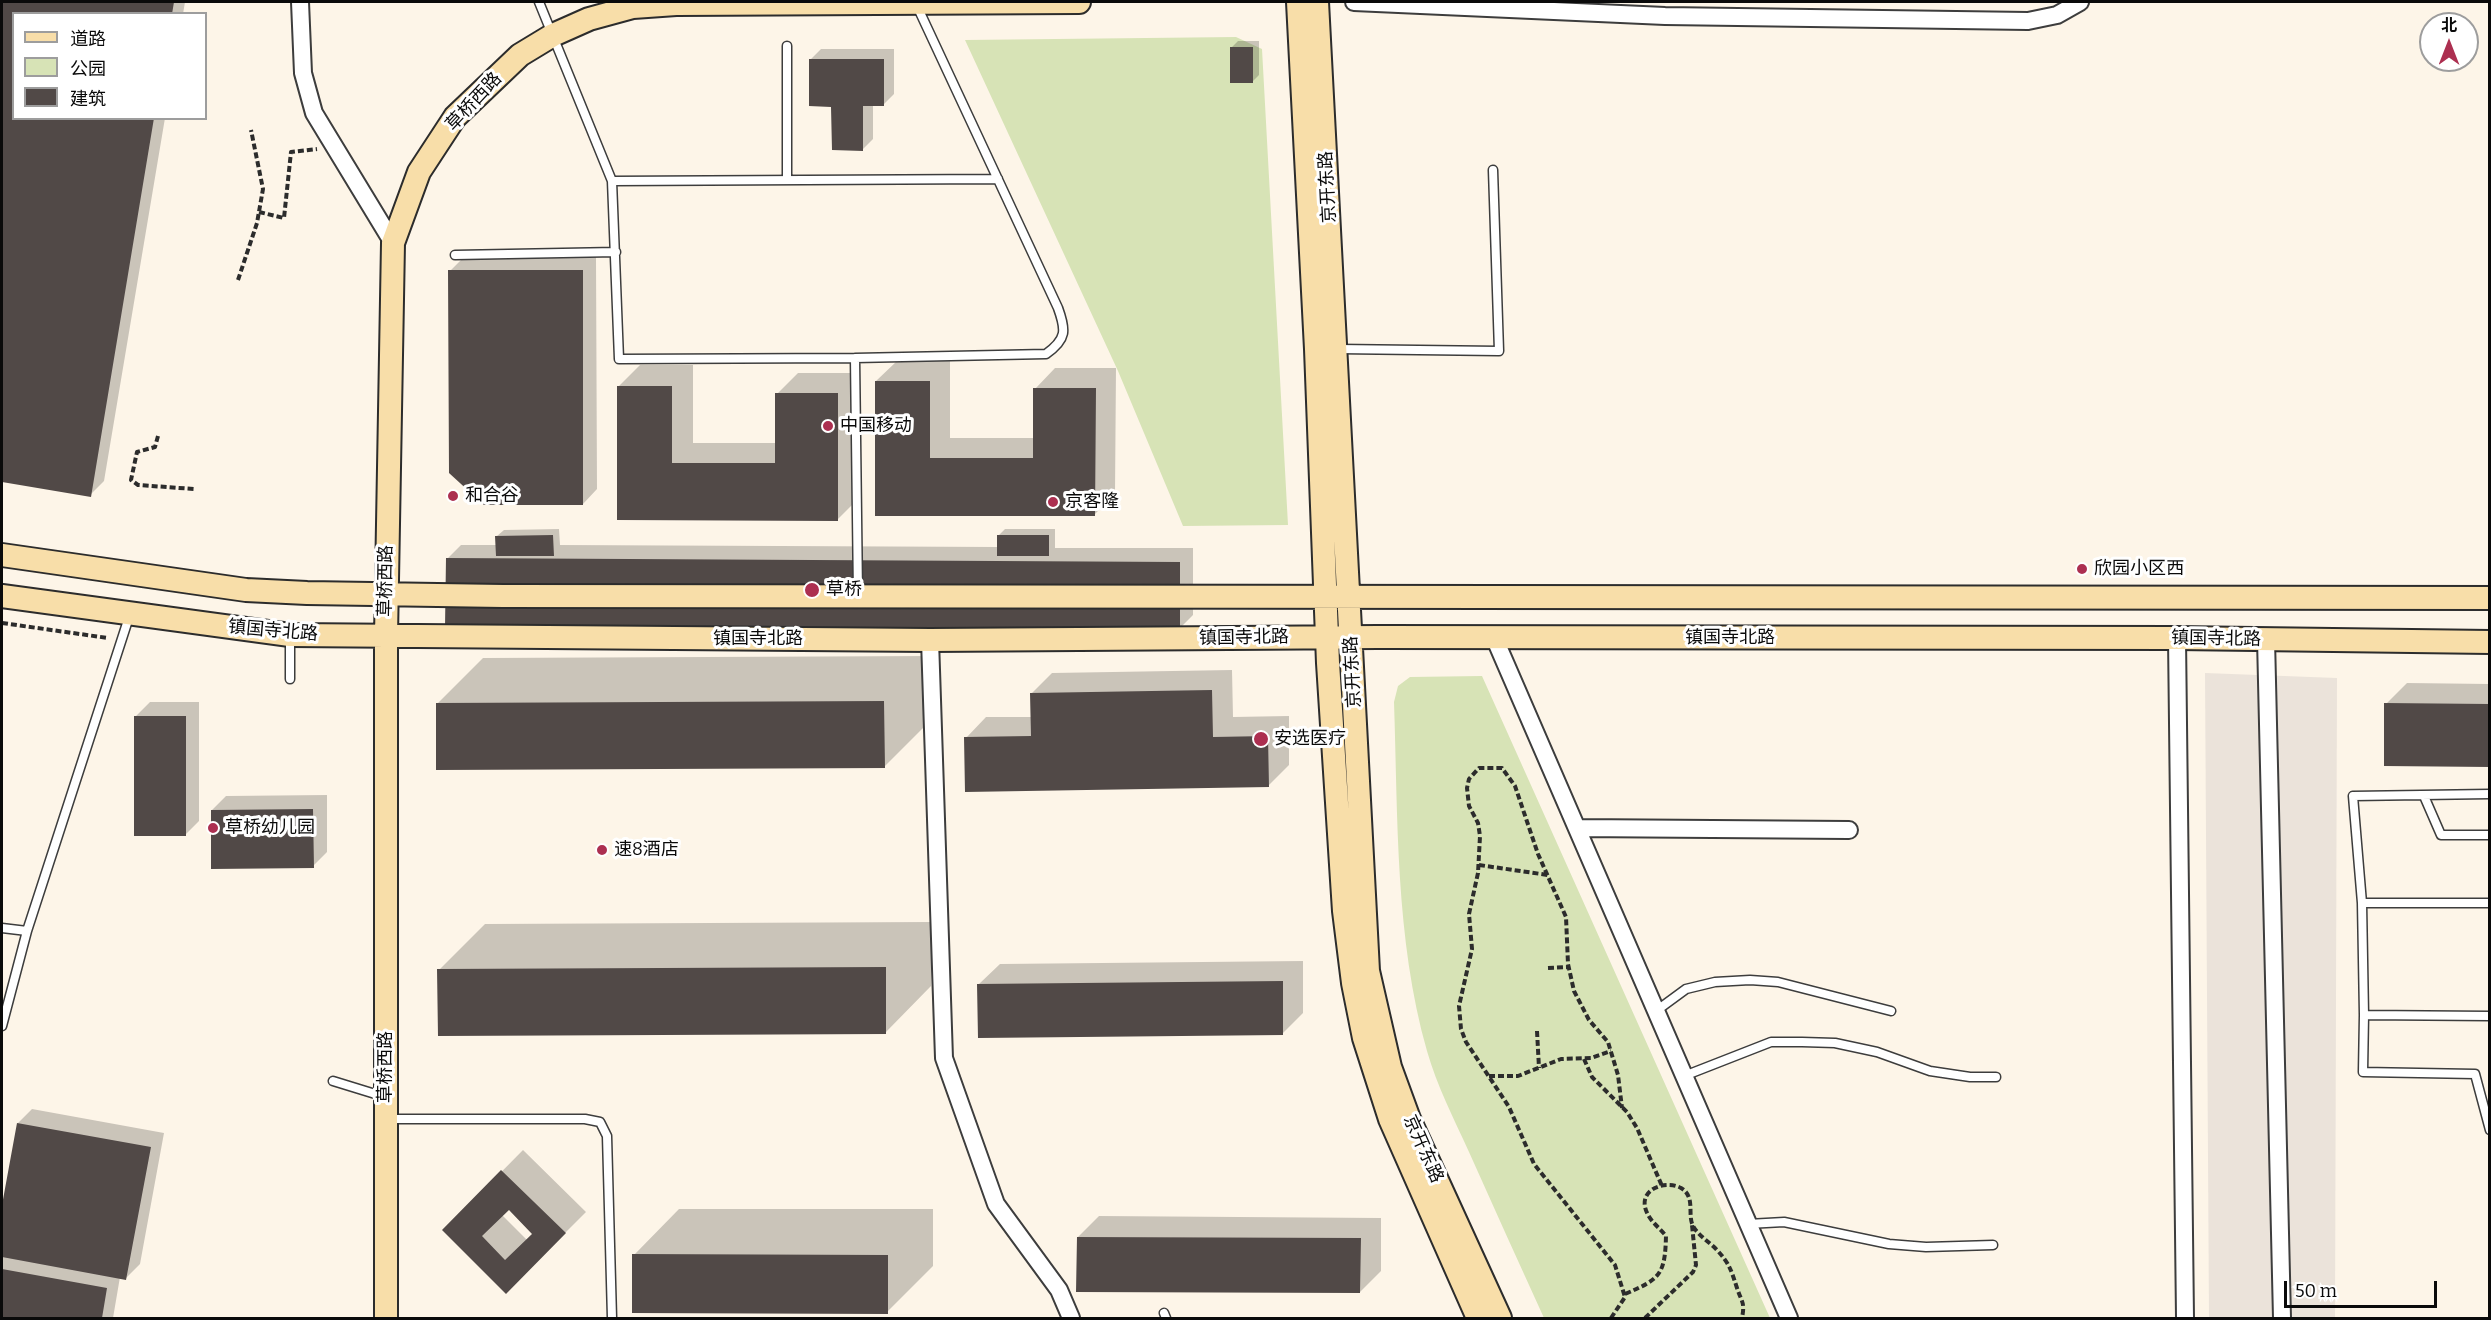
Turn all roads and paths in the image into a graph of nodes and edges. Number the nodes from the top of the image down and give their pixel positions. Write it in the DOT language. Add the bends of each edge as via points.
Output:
graph roads {
  1 [pos="300,2"];
  2 [pos="539,2"];
  3 [pos="915,2"];
  4 [pos="1079,2"];
  5 [pos="1298,2"];
  6 [pos="1317,2"];
  7 [pos="1354,2"];
  8 [pos="2080,2"];
  9 [pos="553,35"];
  10 [pos="787,46"];
  11 [pos="251,130"];
  12 [pos="335,147"];
  13 [pos="1493,170"];
  14 [pos="998,179"];
  15 [pos="787,180"];
  16 [pos="612,181"];
  17 [pos="259,212"];
  18 [pos="393,243"];
  19 [pos="616,252"];
  20 [pos="455,255"];
  21 [pos="238,280"];
  22 [pos="1327,349"];
  23 [pos="855,358"];
  24 [pos="158,436"];
  25 [pos="194,489"];
  26 [pos="2,555"];
  27 [pos="386,594"];
  28 [pos="2,596"];
  29 [pos="858,596"];
  30 [pos="1326,597"];
  31 [pos="1349,597"];
  32 [pos="2490,598"];
  33 [pos="130,614"];
  34 [pos="2,623"];
  35 [pos="290,635"];
  36 [pos="386,636"];
  37 [pos="1327,637"];
  38 [pos="1351,637"];
  39 [pos="1494,637"];
  40 [pos="111,638"];
  41 [pos="2177,638"];
  42 [pos="2266,639"];
  43 [pos="930,640"];
  44 [pos="2490,642"];
  45 [pos="290,679"];
  46 [pos="2490,794"];
  47 [pos="2424,796"];
  48 [pos="1576,828"];
  49 [pos="1849,830"];
  50 [pos="2490,835"];
  51 [pos="1479,865"];
  52 [pos="1548,875"];
  53 [pos="2362,903"];
  54 [pos="2490,903"];
  55 [pos="2,928"];
  56 [pos="27,931"];
  57 [pos="1548,968"];
  58 [pos="1569,968"];
  59 [pos="1656,1011"];
  60 [pos="1891,1011"];
  61 [pos="2364,1015"];
  62 [pos="2490,1016"];
  63 [pos="2,1026"];
  64 [pos="1537,1031"];
  65 [pos="1611,1052"];
  66 [pos="1584,1059"];
  67 [pos="1539,1068"];
  68 [pos="1489,1076"];
  69 [pos="1684,1076"];
  70 [pos="1996,1077"];
  71 [pos="333,1081"];
  72 [pos="386,1108"];
  73 [pos="1622,1108"];
  74 [pos="2490,1130"];
  75 [pos="1662,1186"];
  76 [pos="1692,1224"];
  77 [pos="1748,1224"];
  78 [pos="1993,1245"];
  79 [pos="1625,1294"];
  80 [pos="386,1318"];
  81 [pos="612,1318"];
  82 [pos="1071,1318"];
  83 [pos="1478,1318"];
  84 [pos="1500,1318"];
  85 [pos="1611,1318"];
  86 [pos="1645,1318"];
  87 [pos="1742,1318"];
  88 [pos="1789,1318"];
  89 [pos="2185,1318"];
  90 [pos="2282,1318"];
  1 -- 12 [label="street" via="303,73 314,113"];
  2 -- 9 [label="lane"];
  3 -- 4 [label="street, 草桥西路"];
  3 -- 9 [label="street, 草桥西路" via="633,7 589,18"];
  3 -- 14 [label="lane"];
  5 -- 22 [label="street, 京开东路"];
  6 -- 22 [label="street, 京开东路"];
  7 -- 8 [label="street" via="1665,16 2028,21 2057,15"];
  9 -- 16 [label="lane"];
  9 -- 18 [label="street, 草桥西路" via="520,55 454,117 419,172"];
  10 -- 15 [label="lane"];
  11 -- 17 [label="path" via="263,189"];
  12 -- 17 [label="path" via="291,152 284,218"];
  12 -- 18 [label="street"];
  13 -- 22 [label="lane" via="1499,351"];
  14 -- 15 [label="lane"];
  14 -- 23 [label="lane" via="1058,308 1064,326 1062,339 1046,354"];
  15 -- 16 [label="lane"];
  16 -- 19 [label="lane"];
  17 -- 21 [label="path"];
  18 -- 27 [label="street, 草桥西路"];
  19 -- 20 [label="lane"];
  19 -- 23 [label="lane" via="619,359"];
  22 -- 30 [label="street, 京开东路"];
  22 -- 31 [label="street, 京开东路"];
  23 -- 29 [label="lane"];
  24 -- 25 [label="path" via="155,447 137,452 131,480 138,485"];
  26 -- 27 [label="street" via="246,590"];
  27 -- 29 [label="street"];
  27 -- 36 [label="street, 草桥西路"];
  28 -- 33 [label="street, 镇国寺北路"];
  29 -- 30 [label="street"];
  30 -- 31 [label="street"];
  30 -- 37 [label="street, 京开东路"];
  31 -- 32 [label="street"];
  31 -- 38 [label="street, 京开东路"];
  33 -- 35 [label="street, 镇国寺北路"];
  33 -- 56 [label="lane"];
  34 -- 40 [label="path"];
  35 -- 36 [label="street, 镇国寺北路"];
  35 -- 45 [label="lane"];
  36 -- 43 [label="street, 镇国寺北路"];
  36 -- 72 [label="street, 草桥西路"];
  37 -- 38 [label="street, 镇国寺北路"];
  37 -- 43 [label="street, 镇国寺北路"];
  37 -- 83 [label="street, 京开东路" via="1344,911 1364,1038 1390,1119"];
  38 -- 39 [label="street, 镇国寺北路"];
  38 -- 84 [label="street, 京开东路" via="1368,970 1374,998 1390,1067 1409,1119"];
  39 -- 41 [label="street, 镇国寺北路"];
  39 -- 48 [label="street"];
  41 -- 42 [label="street, 镇国寺北路"];
  41 -- 89 [label="street"];
  42 -- 44 [label="street, 镇国寺北路"];
  42 -- 90 [label="street"];
  43 -- 82 [label="street" via="944,1058 996,1204 1059,1290"];
  46 -- 47 [label="lane"];
  47 -- 50 [label="lane" via="2442,835"];
  47 -- 53 [label="lane" via="2353,796"];
  48 -- 49 [label="street"];
  48 -- 59 [label="street"];
  51 -- 52 [label="path"];
  51 -- 52 [label="path" via="1478,823 1469,806 1467,789 1473,772 1479,768 1502,768 1515,786"];
  51 -- 68 [label="path" via="1469,914 1472,949 1462,983 1458,1018 1466,1042"];
  52 -- 58 [label="path" via="1566,917"];
  53 -- 54 [label="lane"];
  53 -- 61 [label="lane"];
  55 -- 56 [label="lane"];
  56 -- 63 [label="lane"];
  57 -- 58 [label="path"];
  58 -- 65 [label="path" via="1581,1007 1608,1042"];
  59 -- 60 [label="lane" via="1686,989 1750,980 1778,982"];
  59 -- 69 [label="street"];
  61 -- 62 [label="lane"];
  61 -- 74 [label="lane" via="2363,1072 2475,1074"];
  64 -- 67 [label="path"];
  65 -- 66 [label="path"];
  65 -- 73 [label="path"];
  66 -- 67 [label="path" via="1561,1059"];
  66 -- 73 [label="path" via="1602,1090"];
  67 -- 68 [label="path" via="1511,1077"];
  68 -- 79 [label="path" via="1520,1128 1534,1164 1615,1265"];
  69 -- 70 [label="lane" via="1771,1042 1802,1042 1835,1043 1876,1052 1930,1071"];
  69 -- 77 [label="street"];
  71 -- 72 [label="lane"];
  72 -- 80 [label="street, 草桥西路"];
  72 -- 81 [label="lane" via="600,1122 607,1136"];
  73 -- 75 [label="path" via="1637,1128"];
  75 -- 76 [label="path" via="1687,1193"];
  75 -- 79 [label="path" via="1650,1191 1644,1200 1648,1216 1666,1236 1664,1262 1654,1281"];
  76 -- 86 [label="path" via="1696,1265 1693,1272"];
  76 -- 87 [label="path" via="1734,1274 1744,1301"];
  77 -- 78 [label="lane" via="1784,1222 1878,1242 1926,1247"];
  77 -- 88 [label="street"];
  79 -- 85 [label="path"];
}
